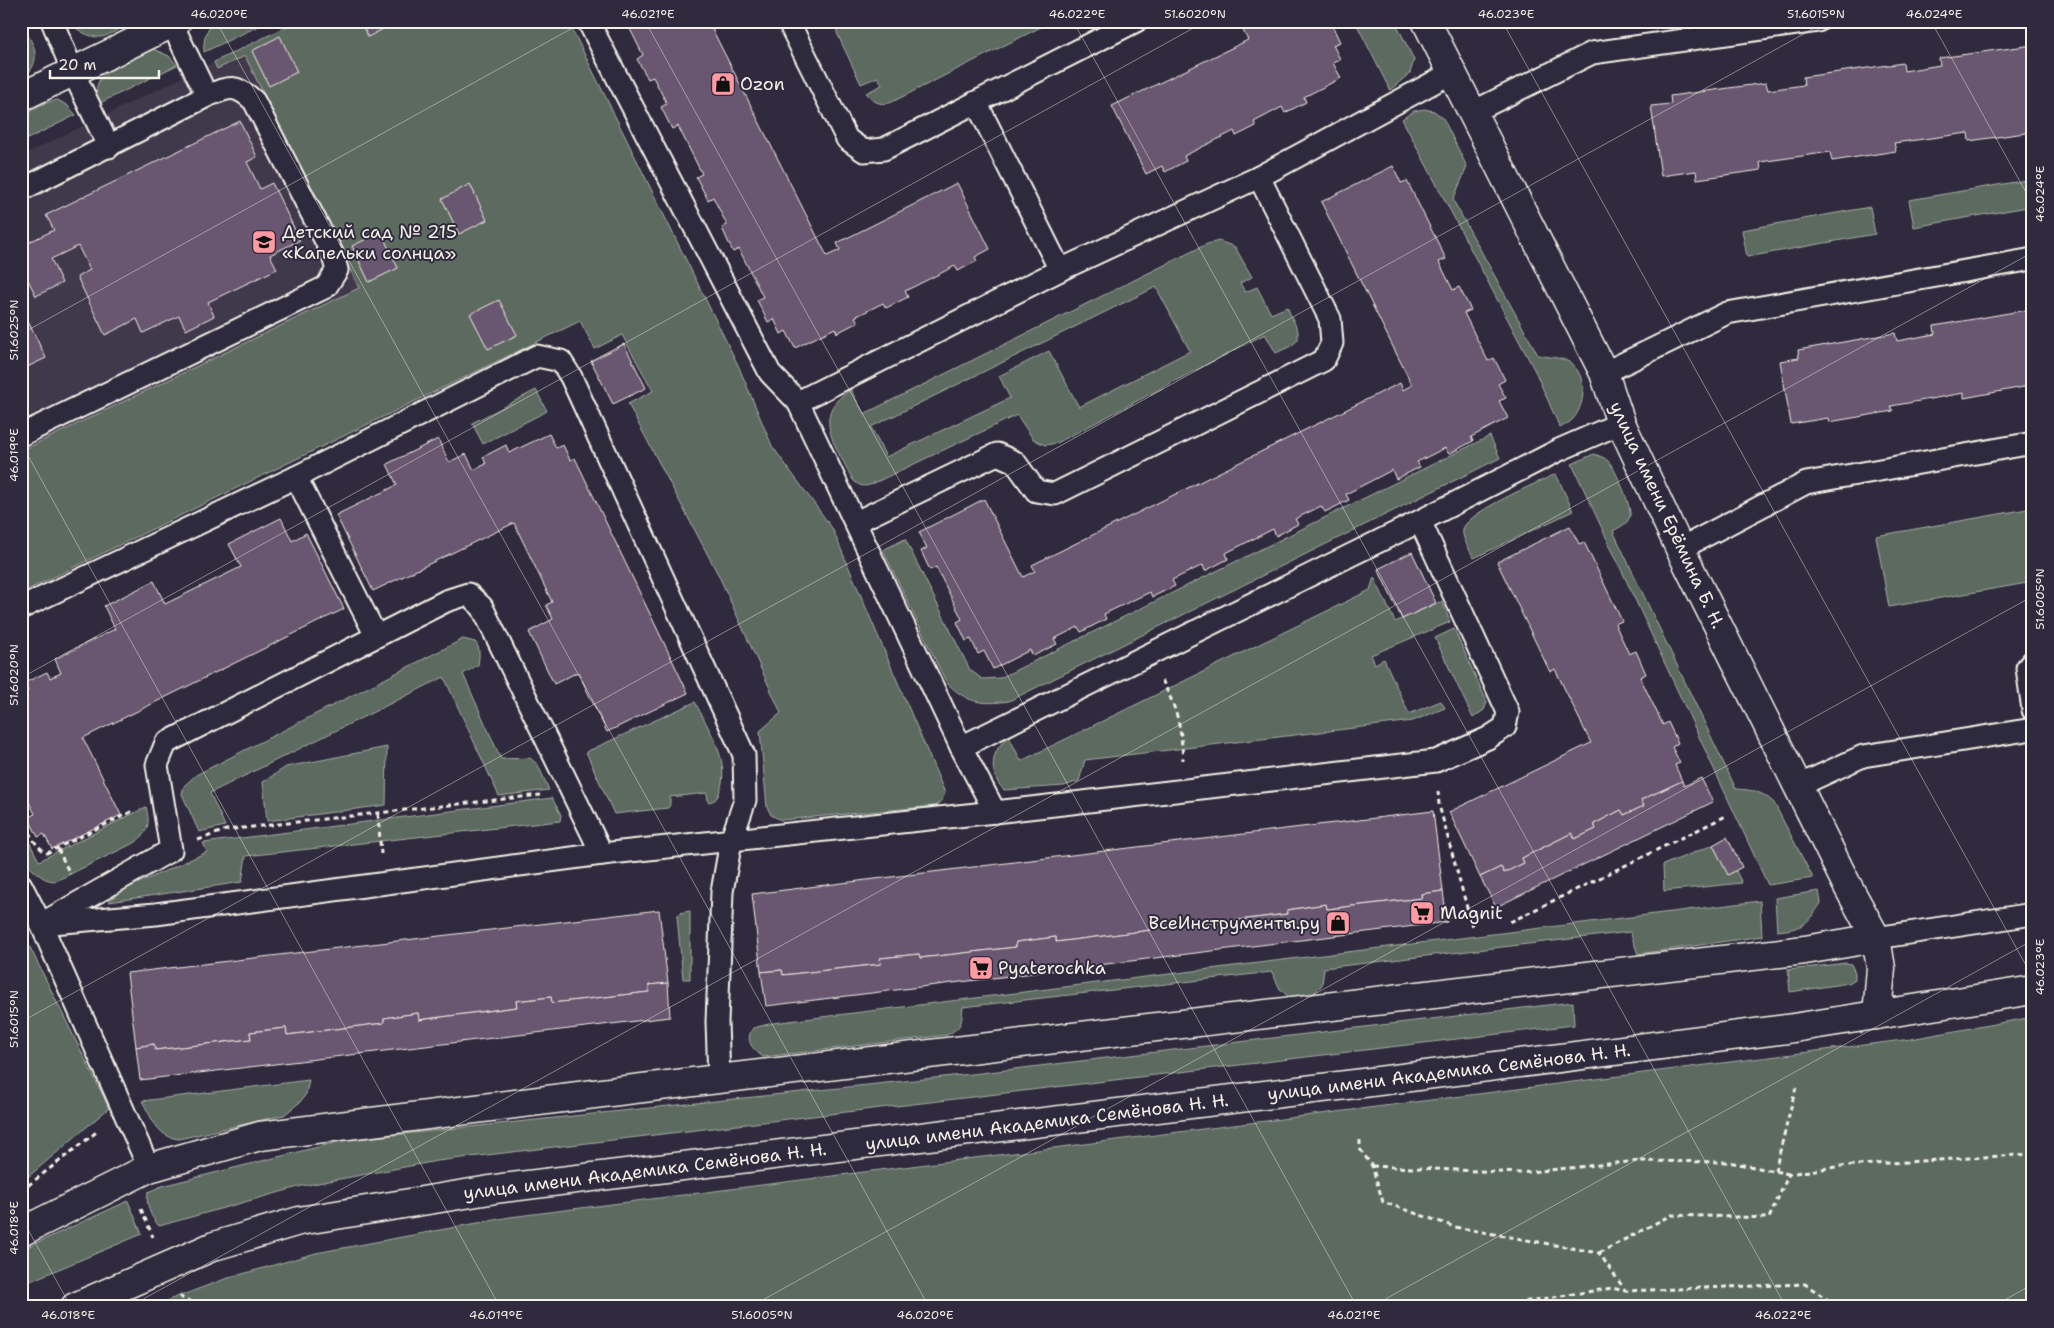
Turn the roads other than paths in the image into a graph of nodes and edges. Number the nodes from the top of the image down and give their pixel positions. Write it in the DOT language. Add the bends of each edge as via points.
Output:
graph roads {
  1 [pos="52,21"];
  2 [pos="588,21"];
  3 [pos="791,21"];
  4 [pos="1136,21"];
  5 [pos="1426,21"];
  6 [pos="1818,21"];
  7 [pos="175,22"];
  8 [pos="73,72"];
  9 [pos="1451,73"];
  10 [pos="207,96"];
  11 [pos="21,98"];
  12 [pos="976,102"];
  13 [pos="1471,112"];
  14 [pos="109,147"];
  15 [pos="1259,177"];
  16 [pos="21,190"];
  17 [pos="2033,259"];
  18 [pos="1060,270"];
  19 [pos="1604,373"];
  20 [pos="798,402"];
  21 [pos="1621,423"];
  22 [pos="21,435"];
  23 [pos="2033,443"];
  24 [pos="296,477"];
  25 [pos="1420,521"];
  26 [pos="856,522"];
  27 [pos="1680,549"];
  28 [pos="21,608"];
  29 [pos="376,636"];
  30 [pos="2033,661"];
  31 [pos="2033,710"];
  32 [pos="2033,729"];
  33 [pos="961,747"];
  34 [pos="1798,786"];
  35 [pos="995,812"];
  36 [pos="730,841"];
  37 [pos="602,854"];
  38 [pos="21,884"];
  39 [pos="2033,914"];
  40 [pos="41,924"];
  41 [pos="1876,938"];
  42 [pos="2033,990"];
  43 [pos="1877,1015"];
  44 [pos="719,1079"];
  45 [pos="149,1168"];
  46 [pos="21,1232"];
  47 [pos="75,1307"];
  1 -- 8 [label="lane"];
  2 -- 20 [label="lane" via="770,373"];
  3 -- 12 [label="lane" via="792,29 847,139 864,151 884,149"];
  4 -- 12 [label="lane"];
  5 -- 9 [label="street, улица имени Ерёмина Б. Н."];
  6 -- 13 [label="lane" via="1592,53"];
  7 -- 8 [label="street"];
  7 -- 10 [label="lane"];
  8 -- 11 [label="street"];
  8 -- 14 [label="lane"];
  9 -- 13 [label="street, улица имени Ерёмина Б. Н."];
  9 -- 15 [label="lane"];
  10 -- 14 [label="lane"];
  10 -- 22 [label="lane" via="230,87 244,92 254,101 332,253 337,270 326,287"];
  12 -- 18 [label="lane"];
  13 -- 19 [label="street, улица имени Ерёмина Б. Н."];
  14 -- 16 [label="lane"];
  15 -- 18 [label="lane"];
  15 -- 26 [label="lane" via="1330,319 1332,343 1324,360 1055,494 1036,492 1015,462 997,454"];
  17 -- 19 [label="lane" via="1727,313"];
  18 -- 20 [label="lane"];
  19 -- 21 [label="street, улица имени Ерёмина Б. Н."];
  20 -- 26 [label="lane"];
  21 -- 25 [label="lane" via="1559,450"];
  21 -- 27 [label="street, улица имени Ерёмина Б. Н."];
  23 -- 27 [label="lane" via="1806,483"];
  24 -- 28 [label="lane"];
  24 -- 29 [label="lane"];
  24 -- 36 [label="lane" via="537,356 561,361 744,755 745,800"];
  25 -- 33 [label="lane"];
  25 -- 35 [label="lane" via="1508,712 1506,727 1436,761"];
  26 -- 33 [label="lane"];
  27 -- 34 [label="street, улица имени Ерёмина Б. Н."];
  29 -- 37 [label="lane" via="446,601 468,594 482,607"];
  29 -- 40 [label="lane" via="166,743 156,765 171,850"];
  30 -- 31 [label="lane" via="2027,668"];
  32 -- 34 [label="lane" via="1864,756"];
  33 -- 35 [label="lane"];
  34 -- 41 [label="street, улица имени Ерёмина Б. Н."];
  35 -- 36 [label="lane"];
  36 -- 37 [label="lane"];
  36 -- 44 [label="lane" via="722,892 717,1022"];
  37 -- 40 [label="lane" via="156,914"];
  38 -- 40 [label="lane"];
  39 -- 41 [label="lane"];
  40 -- 45 [label="lane"];
  41 -- 43 [label="street, улица имени Ерёмина Б. Н." via="1881,968"];
  41 -- 44 [label="street" via="1805,950"];
  42 -- 43 [label="street, улица имени Академика Семёнова Н. Н."];
  43 -- 47 [label="street, улица имени Академика Семёнова Н. Н." via="1363,1084 492,1189 299,1221 214,1246"];
  44 -- 45 [label="street" via="260,1136"];
  45 -- 46 [label="street"];
}
